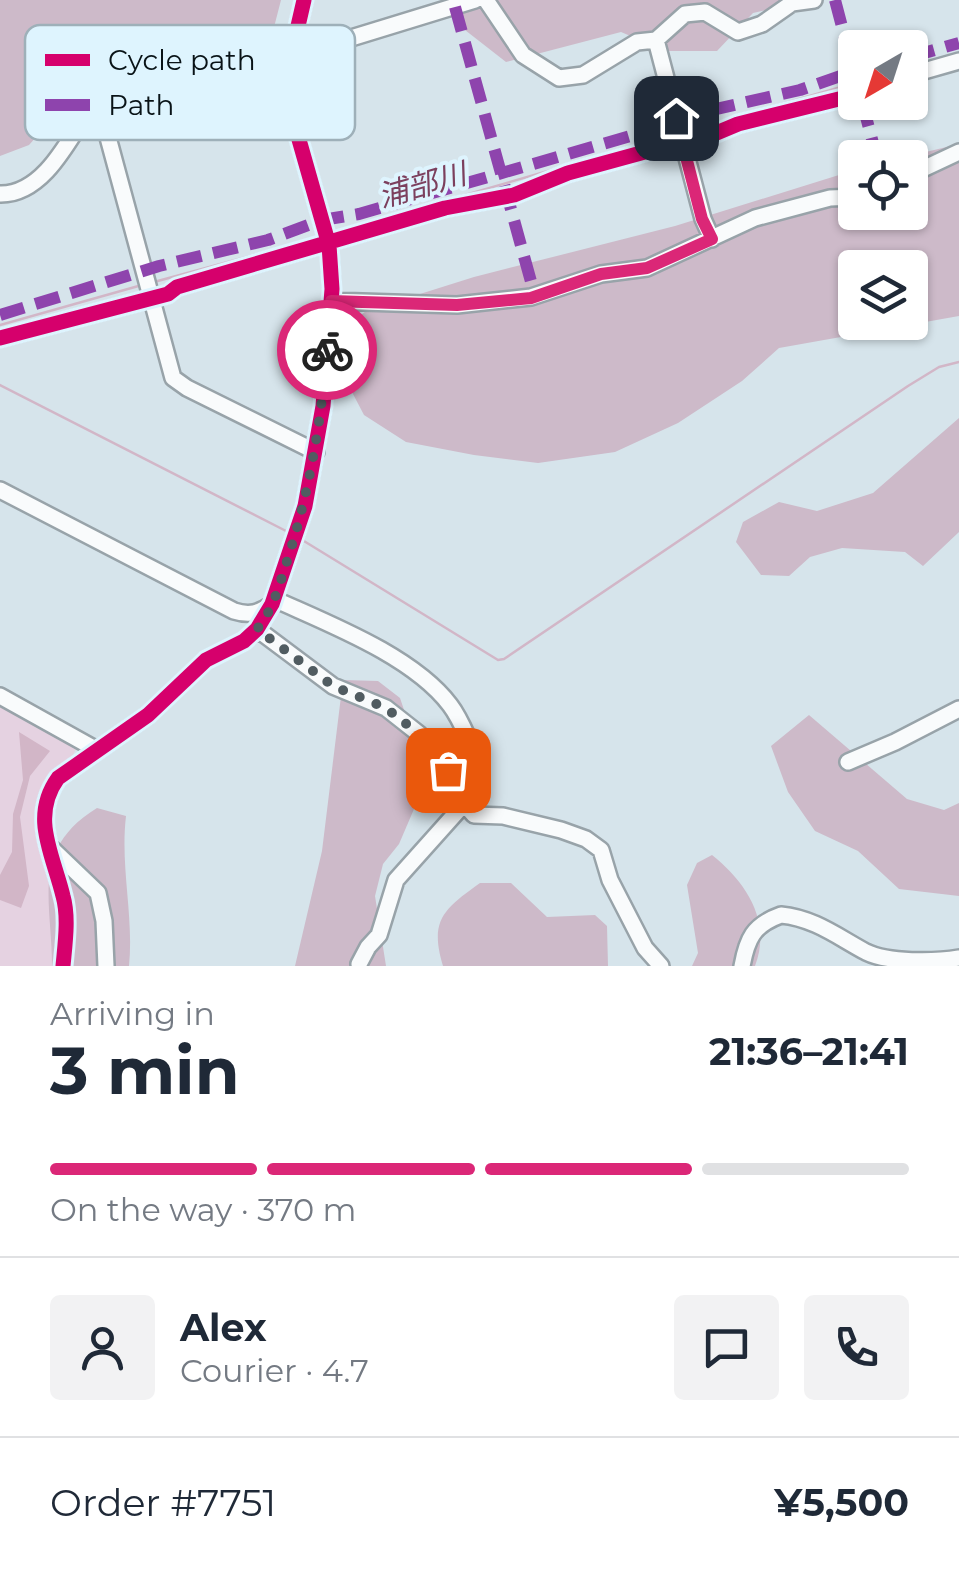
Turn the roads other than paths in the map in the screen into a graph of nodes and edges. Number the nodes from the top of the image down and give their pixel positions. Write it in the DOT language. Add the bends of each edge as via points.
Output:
graph roads {
  1 [pos="304,0"];
  2 [pos="475,0"];
  3 [pos="486,0"];
  4 [pos="814,0"];
  5 [pos="298,25"];
  6 [pos="355,37"];
  7 [pos="656,40"];
  8 [pos="959,61"];
  9 [pos="928,70"];
  10 [pos="838,99"];
  11 [pos="69,140"];
  12 [pos="109,140"];
  13 [pos="298,140"];
  14 [pos="683,147"];
  15 [pos="959,152"];
  16 [pos="928,166"];
  17 [pos="0,194"];
  18 [pos="838,198"];
  19 [pos="712,239"];
  20 [pos="329,245"];
  21 [pos="151,298"];
  22 [pos="331,301"];
  23 [pos="0,338"];
  24 [pos="316,452"];
  25 [pos="0,490"];
  26 [pos="273,602"];
  27 [pos="257,629"];
  28 [pos="0,696"];
  29 [pos="959,710"];
  30 [pos="98,750"];
  31 [pos="848,762"];
  32 [pos="448,770"];
  33 [pos="464,804"];
  34 [pos="46,841"];
  35 [pos="959,958"];
  36 [pos="359,964"];
  37 [pos="62,966"];
  38 [pos="106,966"];
  39 [pos="660,966"];
  40 [pos="742,966"];
  1 -- 5 [label="street"];
  2 -- 6 [label="street"];
  3 -- 7 [label="street" via="523,55 559,78 583,75 637,42"];
  4 -- 7 [label="street" via="792,3 738,32 705,12 685,14"];
  7 -- 14 [label="street"];
  8 -- 9 [label="street"];
  10 -- 14 [label="street" via="738,124"];
  11 -- 17 [label="street" via="51,167 20,192"];
  12 -- 21 [label="street"];
  13 -- 20 [label="street"];
  14 -- 19 [label="street"];
  14 -- 20 [label="street" via="568,173 514,195 445,208"];
  15 -- 16 [label="street"];
  18 -- 19 [label="street" via="754,218"];
  19 -- 22 [label="street" via="647,268 601,274 531,298 457,305"];
  20 -- 21 [label="street"];
  20 -- 22 [label="street"];
  21 -- 23 [label="street"];
  21 -- 24 [label="street" via="173,378"];
  22 -- 24 [label="street"];
  24 -- 26 [label="street"];
  25 -- 26 [label="street" via="234,610 260,612"];
  26 -- 27 [label="street"];
  26 -- 32 [label="street" via="370,643 448,702 472,747"];
  27 -- 30 [label="street" via="206,660 148,715"];
  27 -- 32 [label="street" via="333,686 386,708"];
  28 -- 30 [label="street"];
  29 -- 31 [label="street"];
  30 -- 34 [label="street" via="50,788 43,810"];
  32 -- 33 [label="street"];
  33 -- 36 [label="street" via="396,880 379,936"];
  33 -- 39 [label="street" via="474,815 561,830 601,850 610,880"];
  34 -- 37 [label="street" via="65,900"];
  34 -- 38 [label="street" via="98,893"];
  35 -- 40 [label="street" via="884,958 821,926 781,915 748,937"];
}
